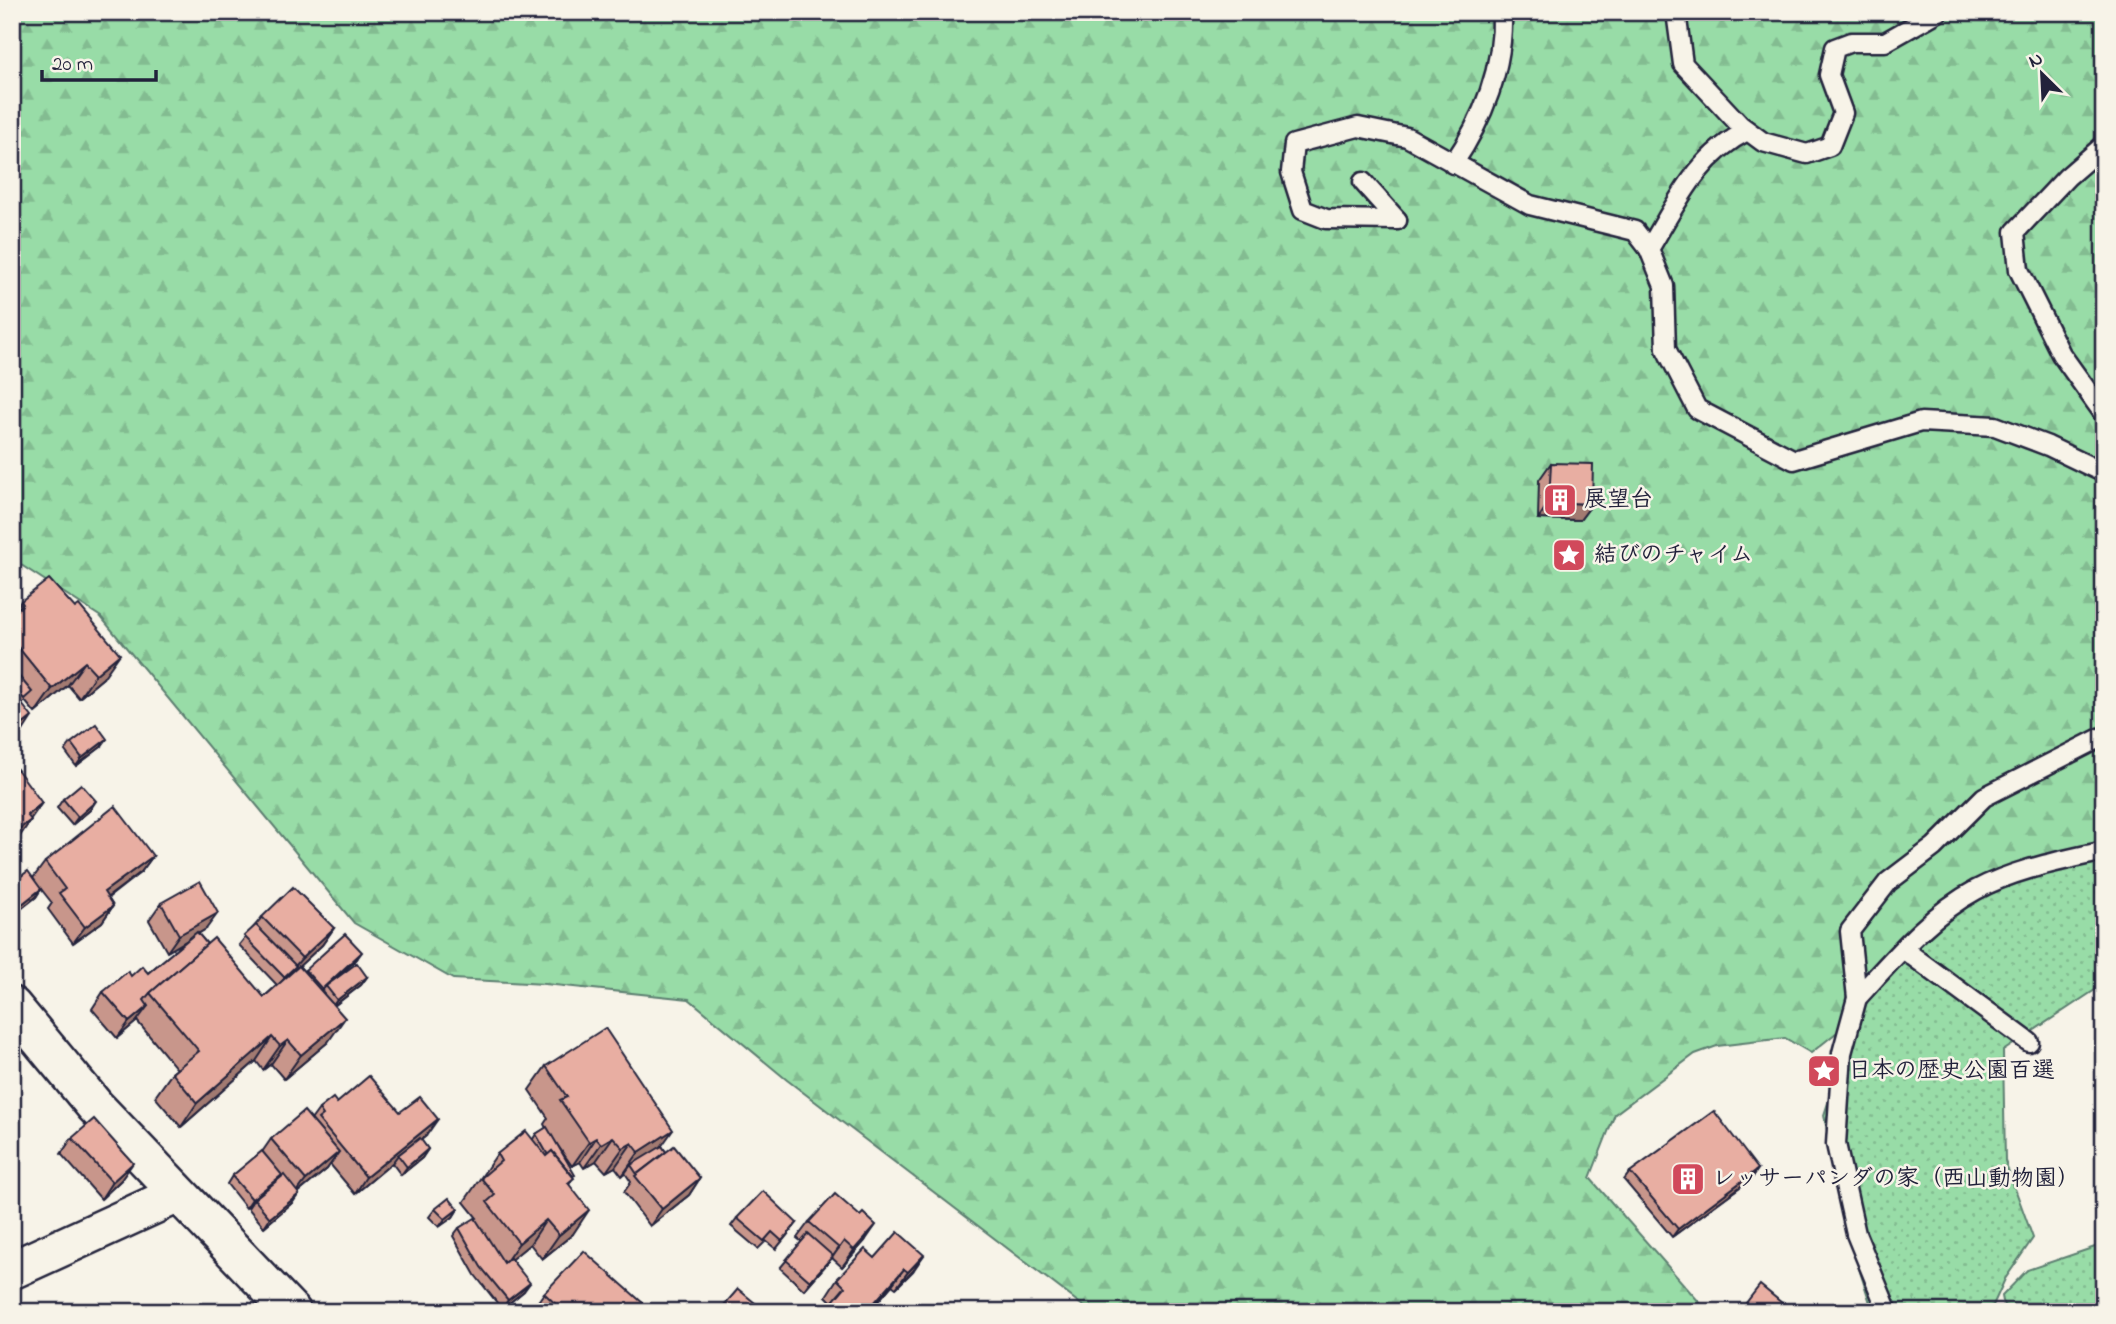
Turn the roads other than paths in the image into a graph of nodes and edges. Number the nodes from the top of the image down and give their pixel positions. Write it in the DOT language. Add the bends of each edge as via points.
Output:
graph roads {
  1 [pos="1502,12"];
  2 [pos="1676,12"];
  3 [pos="1938,12"];
  4 [pos="1747,131"];
  5 [pos="2104,145"];
  6 [pos="1453,164"];
  7 [pos="1363,183"];
  8 [pos="1649,249"];
  9 [pos="2104,414"];
  10 [pos="2104,473"];
  11 [pos="2104,736"];
  12 [pos="2104,851"];
  13 [pos="1903,949"];
  14 [pos="1857,998"];
  15 [pos="12,1006"];
  16 [pos="2029,1042"];
  17 [pos="178,1194"];
  18 [pos="12,1270"];
  19 [pos="292,1312"];
  20 [pos="1888,1312"];
  1 -- 6 [label="lane" via="1494,78 1478,122"];
  2 -- 4 [label="lane" via="1683,64"];
  3 -- 4 [label="lane" via="1885,43 1851,42 1835,48 1829,75 1843,113 1830,146 1807,154 1763,142"];
  4 -- 8 [label="lane" via="1714,151"];
  5 -- 9 [label="lane" via="2015,232 2019,270 2061,354"];
  6 -- 7 [label="lane" via="1407,137 1357,127 1294,144 1291,172 1303,210 1326,219 1397,220"];
  6 -- 8 [label="lane" via="1530,205 1635,231"];
  8 -- 10 [label="lane" via="1664,286 1666,349 1697,409 1794,460 1921,422 1995,426"];
  11 -- 14 [label="lane" via="1984,797 1934,847 1888,882 1850,931"];
  12 -- 13 [label="lane" via="2028,869 1975,890"];
  13 -- 14 [label="lane"];
  13 -- 16 [label="lane"];
  14 -- 20 [label="lane" via="1842,1053 1836,1144 1856,1234"];
  15 -- 17 [label="street"];
  17 -- 18 [label="street"];
  17 -- 19 [label="street"];
}
